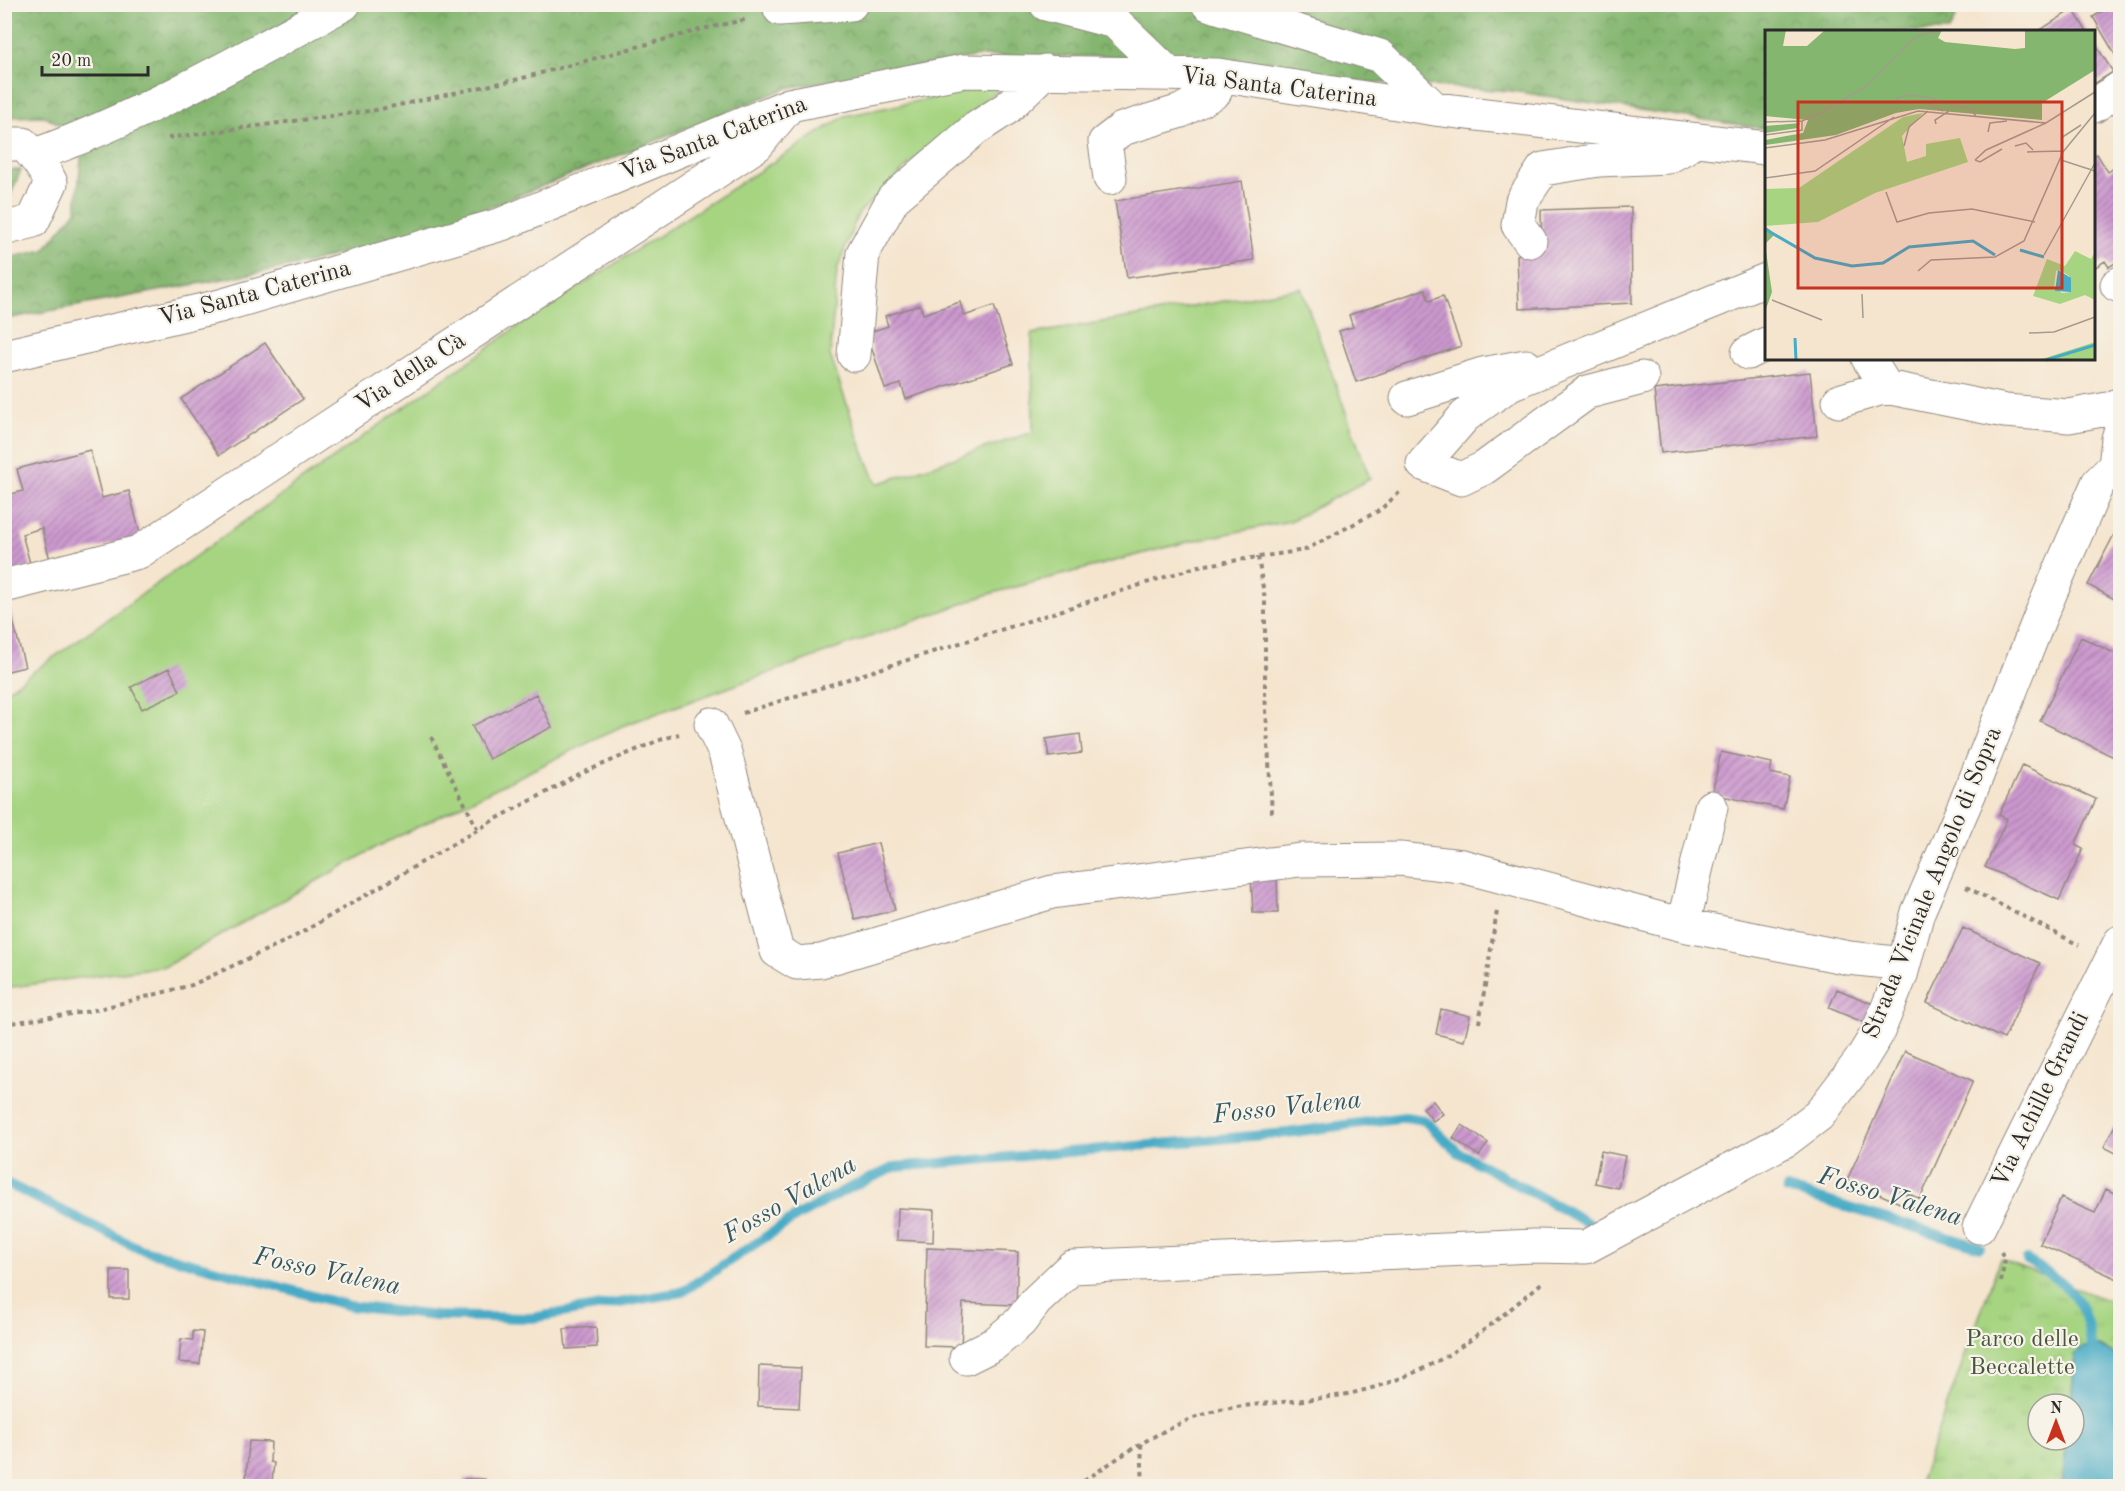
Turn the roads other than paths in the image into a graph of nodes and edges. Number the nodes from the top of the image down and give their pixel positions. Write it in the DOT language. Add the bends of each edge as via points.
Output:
graph roads {
  1 [pos="344,4"];
  2 [pos="851,4"];
  3 [pos="1046,4"];
  4 [pos="1208,4"];
  5 [pos="789,7"];
  6 [pos="1045,71"];
  7 [pos="1168,74"];
  8 [pos="1218,75"];
  9 [pos="2121,88"];
  10 [pos="789,105"];
  11 [pos="2095,105"];
  12 [pos="1435,109"];
  13 [pos="1699,141"];
  14 [pos="4,144"];
  15 [pos="1765,147"];
  16 [pos="35,155"];
  17 [pos="1110,178"];
  18 [pos="4,228"];
  19 [pos="1530,241"];
  20 [pos="1765,281"];
  21 [pos="854,355"];
  22 [pos="4,356"];
  23 [pos="1578,356"];
  24 [pos="1869,360"];
  25 [pos="1642,378"];
  26 [pos="1886,387"];
  27 [pos="1407,398"];
  28 [pos="1839,401"];
  29 [pos="2121,404"];
  30 [pos="2121,432"];
  31 [pos="2118,471"];
  32 [pos="4,586"];
  33 [pos="711,724"];
  34 [pos="1711,807"];
  35 [pos="1683,925"];
  36 [pos="2115,952"];
  37 [pos="1904,964"];
  38 [pos="1979,1227"];
  39 [pos="966,1358"];
  1 -- 16 [label="street" via="190,88 83,138"];
  2 -- 5 [label="street"];
  3 -- 7 [label="street" via="1115,22"];
  4 -- 12 [label="street" via="1380,56"];
  6 -- 7 [label="street, Via Santa Caterina"];
  6 -- 10 [label="street, Via Santa Caterina" via="964,70"];
  6 -- 21 [label="street" via="1007,108 975,129 893,199 863,253"];
  7 -- 8 [label="street, Via Santa Caterina"];
  8 -- 12 [label="street, Via Santa Caterina"];
  8 -- 17 [label="street" via="1215,92 1181,111 1122,129 1105,142"];
  9 -- 11 [label="street"];
  10 -- 22 [label="street, Via Santa Caterina" via="502,224 220,306"];
  10 -- 32 [label="street, Via della Cà" via="757,145 139,552"];
  12 -- 13 [label="street, Via Santa Caterina"];
  13 -- 15 [label="street, Via Santa Caterina"];
  13 -- 19 [label="street" via="1668,157 1599,160 1543,169 1522,201 1518,225"];
  14 -- 16 [label="street" via="23,144"];
  16 -- 18 [label="street" via="51,183 33,221"];
  20 -- 23 [label="street"];
  23 -- 25 [label="street" via="1510,384 1464,416 1423,464 1461,479 1484,468 1588,392"];
  23 -- 27 [label="street" via="1483,374"];
  24 -- 26 [label="street"];
  26 -- 28 [label="street"];
  26 -- 29 [label="street" via="2005,411 2069,416"];
  30 -- 31 [label="street"];
  31 -- 37 [label="street, Strada Vicinale Angolo di Sopra" via="2098,483 2086,509 1918,912"];
  33 -- 35 [label="street" via="724,753 777,951 797,963 821,961 1052,892 1300,860 1400,859 1462,866"];
  34 -- 35 [label="street"];
  35 -- 37 [label="street" via="1849,958"];
  36 -- 38 [label="street, Via Achille Grandi"];
  37 -- 39 [label="street, Strada Vicinale Angolo di Sopra" via="1877,1034 1819,1115 1786,1140 1586,1247 1534,1246 1072,1267 1020,1322 994,1344"];
}
